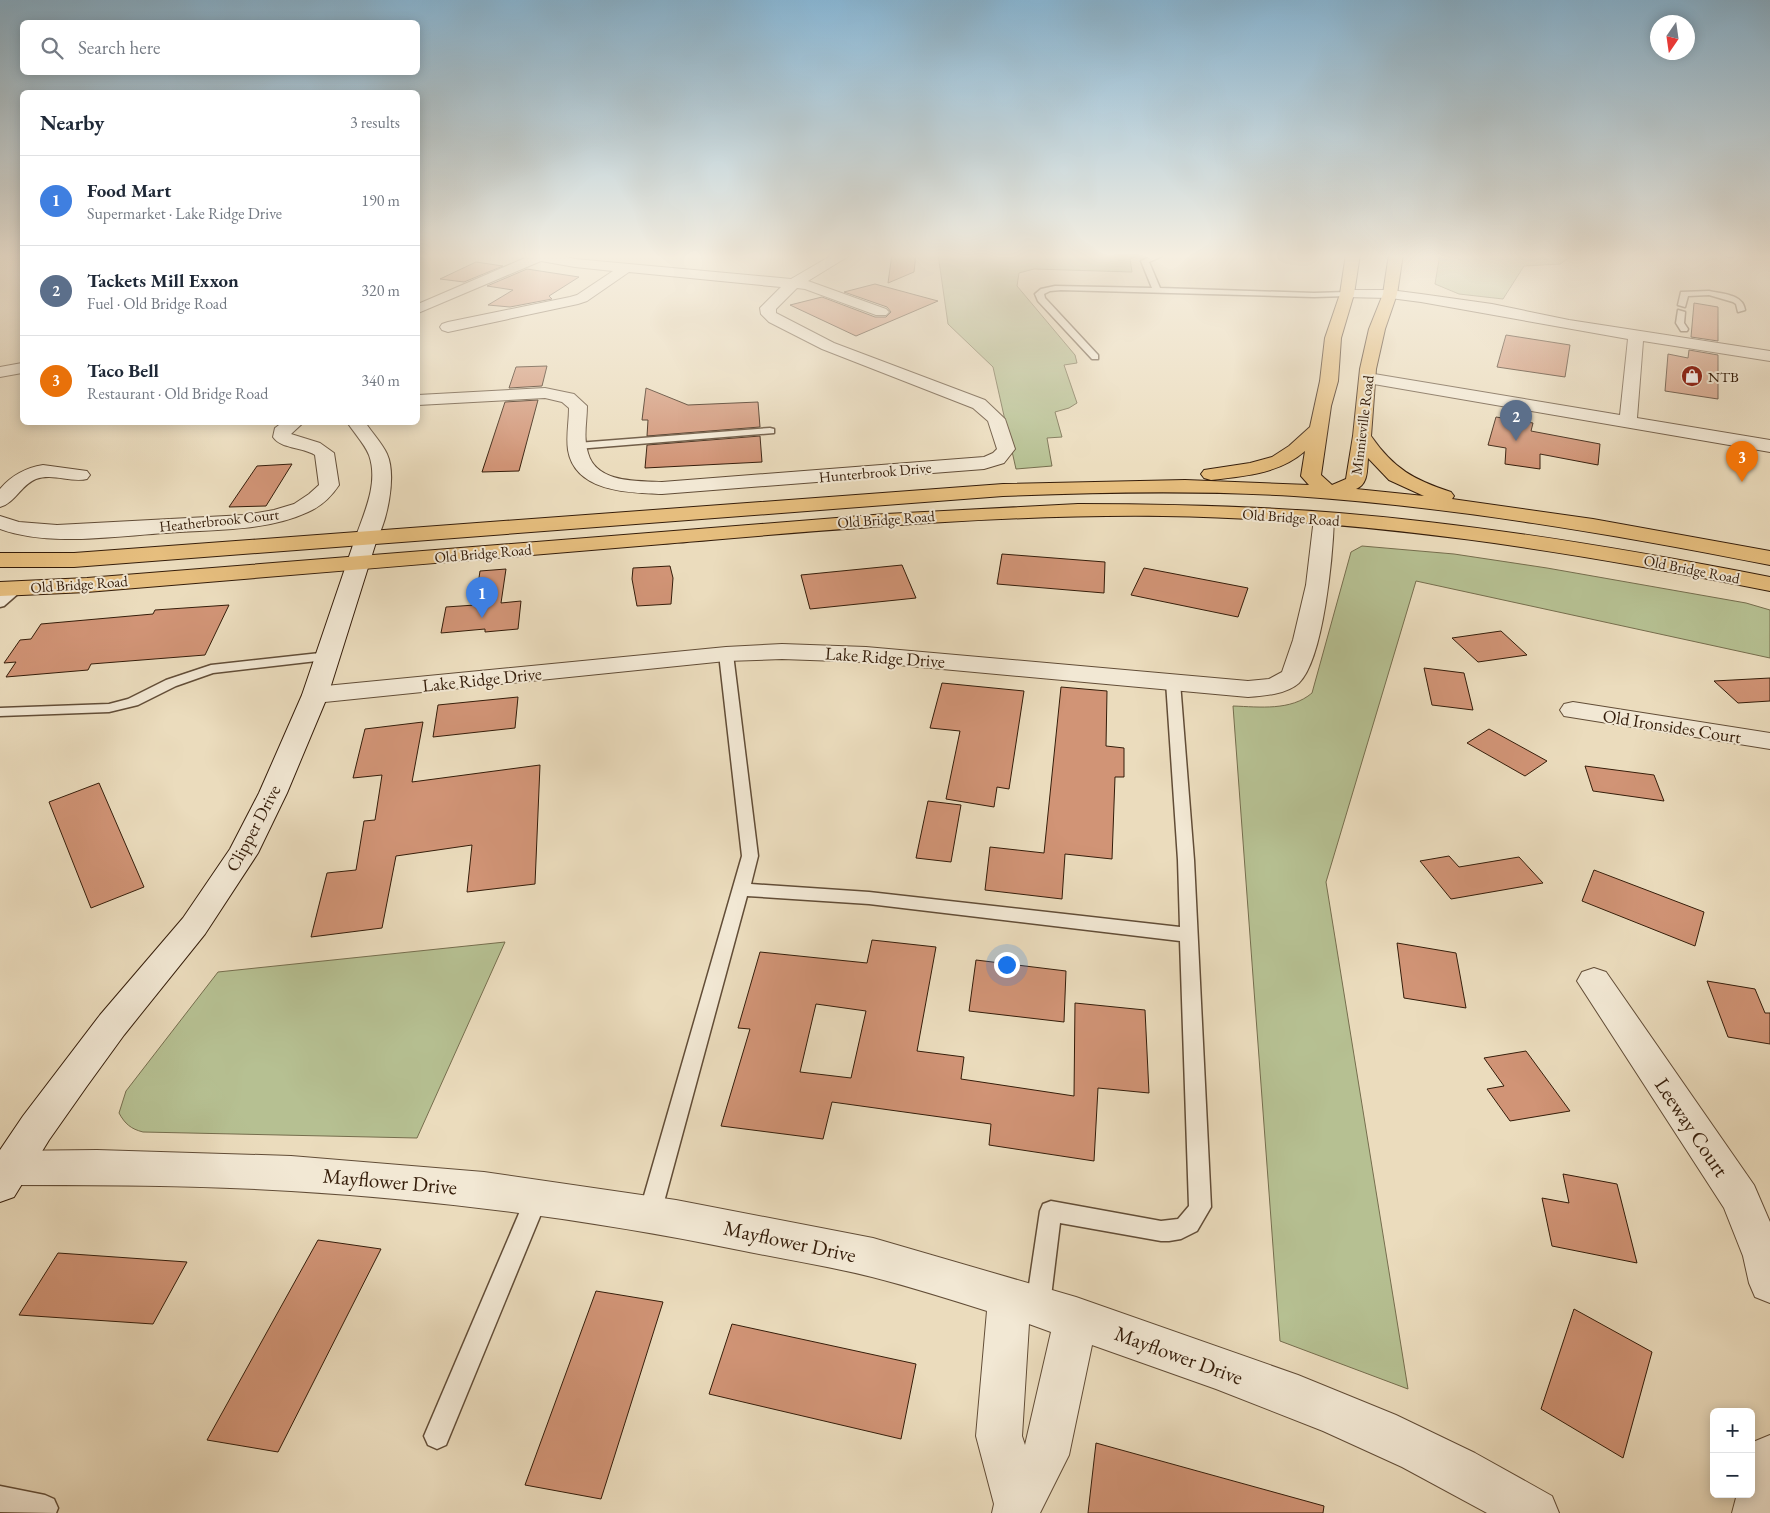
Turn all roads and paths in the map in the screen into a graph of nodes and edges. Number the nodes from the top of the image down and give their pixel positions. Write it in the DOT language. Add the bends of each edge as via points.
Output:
graph roads {
  1 [pos="459,325"];
  2 [pos="785,325"];
  3 [pos="1065,325"];
  4 [pos="1337,325"];
  5 [pos="1379,325"];
  6 [pos="1567,325"];
  7 [pos="1681,325"];
  8 [pos="448,327"];
  9 [pos="1684,330"];
  10 [pos="1636,335"];
  11 [pos="1770,356"];
  12 [pos="1095,357"];
  13 [pos="20,368"];
  14 [pos="0,372"];
  15 [pos="1368,378"];
  16 [pos="420,400"];
  17 [pos="1628,422"];
  18 [pos="290,425"];
  19 [pos="358,425"];
  20 [pos="1319,428"];
  21 [pos="770,431"];
  22 [pos="1362,436"];
  23 [pos="577,446"];
  24 [pos="1770,446"];
  25 [pos="80,474"];
  26 [pos="1050,488"];
  27 [pos="1329,493"];
  28 [pos="0,501"];
  29 [pos="1521,514"];
  30 [pos="1324,518"];
  31 [pos="0,522"];
  32 [pos="362,551"];
  33 [pos="1770,558"];
  34 [pos="0,560"];
  35 [pos="1770,584"];
  36 [pos="5,594"];
  37 [pos="726,654"];
  38 [pos="329,656"];
  39 [pos="1173,682"];
  40 [pos="315,695"];
  41 [pos="1573,710"];
  42 [pos="0,712"];
  43 [pos="1770,741"];
  44 [pos="740,889"];
  45 [pos="1189,934"];
  46 [pos="1594,981"];
  47 [pos="3,1174"];
  48 [pos="538,1197"];
  49 [pos="650,1214"];
  50 [pos="1770,1283"];
  51 [pos="1041,1307"];
  52 [pos="437,1436"];
  53 [pos="1770,1459"];
  54 [pos="0,1499"];
  55 [pos="45,1508"];
  56 [pos="1017,1509"];
  57 [pos="1535,1513"];
  58 [pos="1756,1513"];
  1 -- 8 [label="street"];
  2 -- 23 [label="street, Hunterbrook Drive" via="828,346 979,404 996,419 1006,449 1004,455 984,463 662,488 624,485 590,474 581,463"];
  3 -- 12 [label="lane"];
  4 -- 20 [label="main road"];
  5 -- 15 [label="main road, Minnieville Road"];
  6 -- 10 [label="street"];
  7 -- 9 [label="lane"];
  10 -- 11 [label="street"];
  10 -- 17 [label="street"];
  13 -- 14 [label="street"];
  15 -- 17 [label="street"];
  15 -- 22 [label="main road, Minnieville Road"];
  16 -- 23 [label="street, Hunterbrook Drive" via="531,394 563,396 578,406"];
  17 -- 24 [label="street"];
  18 -- 31 [label="street, Heatherbrook Court" via="282,432 282,437 318,447 324,453 329,485 313,501 291,512 251,520 96,530 25,529"];
  19 -- 32 [label="street, Clipper Drive" via="379,456 382,473 381,492"];
  20 -- 26 [label="main road" via="1286,457 1253,468"];
  20 -- 27 [label="main road" via="1311,476"];
  21 -- 23 [label="lane"];
  22 -- 27 [label="main road, Minnieville Road" via="1355,482"];
  22 -- 29 [label="main road" via="1383,466 1409,483 1458,500"];
  25 -- 28 [label="street" via="48,471 30,474 15,483"];
  26 -- 27 [label="main road, Old Bridge Road" via="1183,487"];
  26 -- 32 [label="main road, Old Bridge Road"];
  27 -- 29 [label="main road, Old Bridge Road"];
  27 -- 30 [label="main road"];
  29 -- 33 [label="main road, Old Bridge Road"];
  30 -- 32 [label="main road, Old Bridge Road" via="1081,510 965,514"];
  30 -- 35 [label="main road, Old Bridge Road" via="1532,541 1646,559"];
  30 -- 39 [label="street, Lake Ridge Drive" via="1321,563 1301,657 1292,675 1267,688"];
  32 -- 34 [label="main road, Old Bridge Road"];
  32 -- 36 [label="main road, Old Bridge Road"];
  32 -- 38 [label="street, Clipper Drive"];
  37 -- 39 [label="street, Lake Ridge Drive" via="832,652"];
  37 -- 40 [label="street, Lake Ridge Drive"];
  37 -- 44 [label="lane" via="750,856"];
  38 -- 40 [label="street, Clipper Drive"];
  38 -- 42 [label="lane" via="211,669 171,683 133,702 109,708"];
  39 -- 45 [label="lane"];
  40 -- 47 [label="street, Clipper Drive" via="273,793 243,853 217,894 189,933 112,1024"];
  41 -- 43 [label="street, Old Ironsides Court"];
  44 -- 45 [label="lane" via="869,898"];
  44 -- 49 [label="lane"];
  45 -- 51 [label="lane" via="1200,1207 1193,1222 1177,1231 1050,1211"];
  46 -- 50 [label="street, Leeway Court" via="1740,1198 1764,1256"];
  47 -- 48 [label="street, Mayflower Drive" via="122,1168 328,1175"];
  48 -- 49 [label="street, Mayflower Drive"];
  48 -- 52 [label="lane"];
  49 -- 51 [label="street, Mayflower Drive" via="872,1258"];
  51 -- 56 [label="street" via="1046,1456"];
  51 -- 56 [label="street" via="999,1436"];
  51 -- 57 [label="street, Mayflower Drive" via="1214,1366 1365,1426 1456,1469"];
  53 -- 58 [label="street"];
  54 -- 55 [label="lane"];
}
